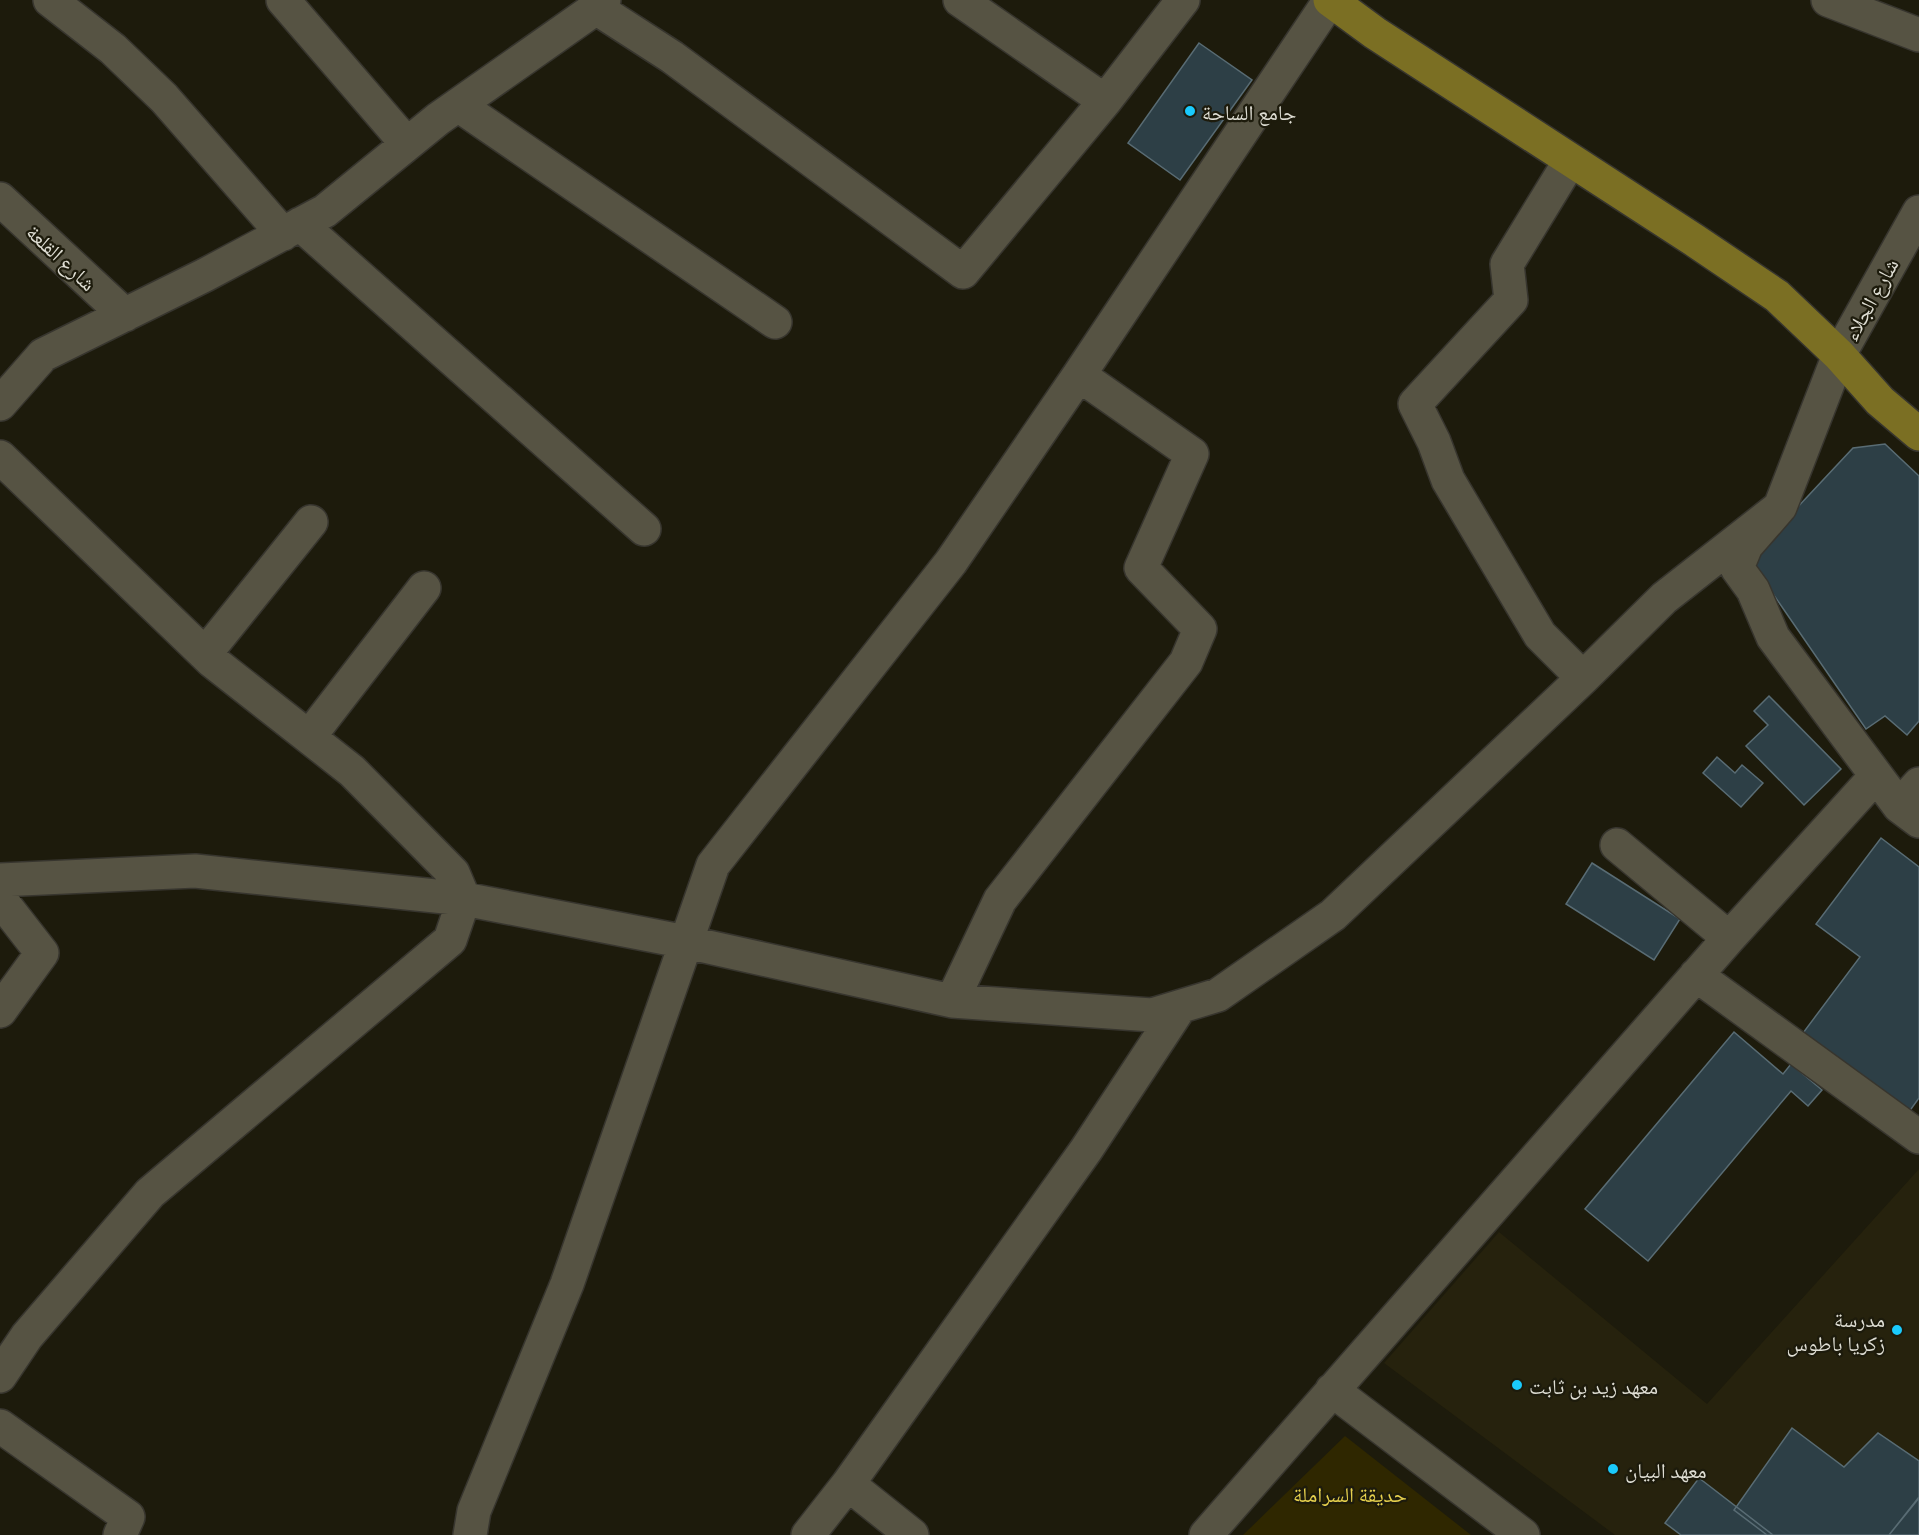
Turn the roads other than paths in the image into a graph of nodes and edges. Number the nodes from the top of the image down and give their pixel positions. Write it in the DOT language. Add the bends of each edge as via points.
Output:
graph roads {
  1 [pos="50,0"];
  2 [pos="283,0"];
  3 [pos="960,0"];
  4 [pos="1183,0"];
  5 [pos="1330,0"];
  6 [pos="1828,0"];
  7 [pos="600,4"];
  8 [pos="1919,35"];
  9 [pos="1105,101"];
  10 [pos="458,105"];
  11 [pos="407,144"];
  12 [pos="1570,161"];
  13 [pos="0,199"];
  14 [pos="1919,212"];
  15 [pos="291,229"];
  16 [pos="124,315"];
  17 [pos="775,322"];
  18 [pos="1839,355"];
  19 [pos="1079,375"];
  20 [pos="0,404"];
  21 [pos="1919,434"];
  22 [pos="0,457"];
  23 [pos="1780,507"];
  24 [pos="311,522"];
  25 [pos="644,528"];
  26 [pos="424,588"];
  27 [pos="205,654"];
  28 [pos="1583,678"];
  29 [pos="309,737"];
  30 [pos="1876,776"];
  31 [pos="1912,803"];
  32 [pos="1617,845"];
  33 [pos="0,880"];
  34 [pos="0,899"];
  35 [pos="464,899"];
  36 [pos="1729,938"];
  37 [pos="686,942"];
  38 [pos="1696,975"];
  39 [pos="952,1001"];
  40 [pos="1180,1007"];
  41 [pos="0,1011"];
  42 [pos="1919,1137"];
  43 [pos="0,1376"];
  44 [pos="1332,1390"];
  45 [pos="0,1426"];
  46 [pos="848,1484"];
  47 [pos="120,1535"];
  48 [pos="470,1535"];
  49 [pos="808,1535"];
  50 [pos="912,1535"];
  51 [pos="1206,1535"];
  52 [pos="1523,1535"];
  1 -- 15 [label="street" via="113,49"];
  2 -- 11 [label="street"];
  3 -- 9 [label="street"];
  4 -- 9 [label="street"];
  5 -- 12 [label="main road"];
  5 -- 19 [label="street"];
  6 -- 8 [label="street"];
  7 -- 9 [label="street" via="963,272"];
  7 -- 10 [label="street"];
  10 -- 11 [label="street"];
  10 -- 17 [label="street"];
  11 -- 15 [label="street" via="325,211"];
  12 -- 18 [label="main road" via="1777,296"];
  12 -- 28 [label="street" via="1507,264 1511,300 1415,404 1448,480 1540,635"];
  13 -- 16 [label="street, شارع القلعة"];
  14 -- 18 [label="street, شارع الجلاء"];
  15 -- 16 [label="street"];
  15 -- 25 [label="street"];
  16 -- 20 [label="street" via="43,355"];
  18 -- 21 [label="main road" via="1880,401"];
  18 -- 23 [label="street, شارع الجلاء"];
  19 -- 37 [label="street" via="951,562 713,865"];
  19 -- 39 [label="street" via="1192,454 1141,568 1200,629 1186,662 1000,900"];
  22 -- 27 [label="street"];
  23 -- 28 [label="street" via="1664,598"];
  23 -- 30 [label="street" via="1746,546 1737,568 1753,590 1773,637"];
  24 -- 27 [label="street"];
  26 -- 29 [label="street"];
  27 -- 29 [label="street"];
  28 -- 40 [label="street" via="1333,915 1218,995"];
  29 -- 35 [label="street" via="352,771 453,873"];
  30 -- 31 [label="street"];
  30 -- 36 [label="street"];
  32 -- 36 [label="street"];
  33 -- 35 [label="street" via="195,871"];
  34 -- 41 [label="street" via="42,953"];
  35 -- 37 [label="street"];
  35 -- 43 [label="street" via="450,940 150,1193 27,1336"];
  36 -- 38 [label="street"];
  37 -- 39 [label="street"];
  37 -- 48 [label="street" via="567,1284 474,1511"];
  38 -- 42 [label="street"];
  38 -- 44 [label="street"];
  39 -- 40 [label="street" via="1152,1015"];
  40 -- 46 [label="street" via="1086,1150"];
  44 -- 51 [label="street"];
  44 -- 52 [label="street"];
  45 -- 47 [label="street" via="128,1517"];
  46 -- 49 [label="street"];
  46 -- 50 [label="street"];
}
